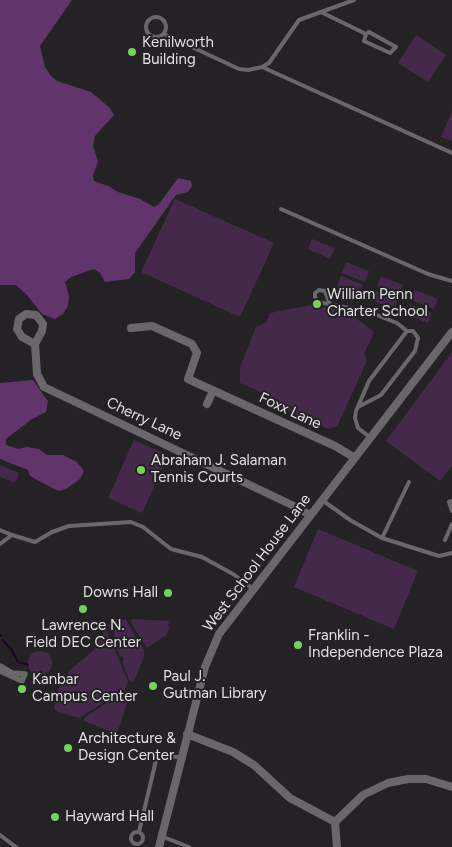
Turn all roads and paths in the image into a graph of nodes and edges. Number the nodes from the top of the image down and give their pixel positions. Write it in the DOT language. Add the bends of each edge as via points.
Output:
graph roads {
  1 [pos="354,0"];
  2 [pos="320,12"];
  3 [pos="164,34"];
  4 [pos="366,34"];
  5 [pos="262,67"];
  6 [pos="452,153"];
  7 [pos="281,209"];
  8 [pos="452,281"];
  9 [pos="330,304"];
  10 [pos="131,328"];
  11 [pos="407,332"];
  12 [pos="452,332"];
  13 [pos="35,344"];
  14 [pos="213,391"];
  15 [pos="207,404"];
  16 [pos="358,407"];
  17 [pos="370,438"];
  18 [pos="355,458"];
  19 [pos="409,482"];
  20 [pos="322,500"];
  21 [pos="451,501"];
  22 [pos="452,512"];
  23 [pos="310,515"];
  24 [pos="452,524"];
  25 [pos="0,530"];
  26 [pos="12,535"];
  27 [pos="382,538"];
  28 [pos="445,540"];
  29 [pos="0,544"];
  30 [pos="452,553"];
  31 [pos="252,588"];
  32 [pos="0,666"];
  33 [pos="0,671"];
  34 [pos="187,734"];
  35 [pos="181,757"];
  36 [pos="452,788"];
  37 [pos="335,822"];
  38 [pos="138,832"];
  39 [pos="0,835"];
  40 [pos="161,836"];
  41 [pos="16,847"];
  42 [pos="159,847"];
  43 [pos="189,847"];
  44 [pos="337,847"];
  1 -- 2 [label="lane"];
  2 -- 4 [label="lane"];
  2 -- 5 [label="lane" via="295,22 269,63"];
  3 -- 3 [label="lane" via="165,20 155,16 149,20 146,30 151,36"];
  3 -- 5 [label="lane" via="244,71"];
  4 -- 4 [label="lane" via="369,32 396,47 390,53 363,40"];
  5 -- 6 [label="lane"];
  7 -- 8 [label="lane" via="428,274"];
  9 -- 9 [label="lane" via="316,301 315,293 325,291"];
  9 -- 11 [label="lane" via="369,312 397,323"];
  10 -- 14 [label="street, Foxx Lane" via="152,326 192,344 197,353 188,378"];
  11 -- 16 [label="lane" via="368,381"];
  11 -- 16 [label="lane" via="413,331 416,335 418,344 415,351 381,395"];
  12 -- 17 [label="street, West School House Lane"];
  13 -- 23 [label="street, Cherry Lane" via="38,378 47,389"];
  14 -- 15 [label="street"];
  14 -- 18 [label="street, Foxx Lane"];
  16 -- 17 [label="lane" via="357,426"];
  17 -- 18 [label="street, West School House Lane"];
  18 -- 20 [label="street, West School House Lane"];
  19 -- 27 [label="lane"];
  20 -- 23 [label="street, West School House Lane"];
  20 -- 27 [label="lane"];
  21 -- 22 [label="lane"];
  23 -- 31 [label="street, West School House Lane"];
  24 -- 28 [label="lane"];
  25 -- 26 [label="lane"];
  26 -- 29 [label="lane"];
  26 -- 31 [label="lane" via="35,542 68,526 132,522 171,549 202,556"];
  27 -- 30 [label="lane" via="439,556"];
  31 -- 34 [label="street, West School House Lane" via="225,623 213,645"];
  32 -- 33 [label="street" via="12,673 25,674 22,681"];
  34 -- 35 [label="street, West School House Lane"];
  34 -- 37 [label="street" via="238,755 290,798"];
  35 -- 38 [label="lane" via="157,756"];
  35 -- 40 [label="street, West School House Lane"];
  36 -- 37 [label="street" via="418,778 388,783 364,795"];
  37 -- 44 [label="street"];
  39 -- 41 [label="lane"];
  40 -- 42 [label="street, West School House Lane"];
  40 -- 43 [label="lane"];
}
